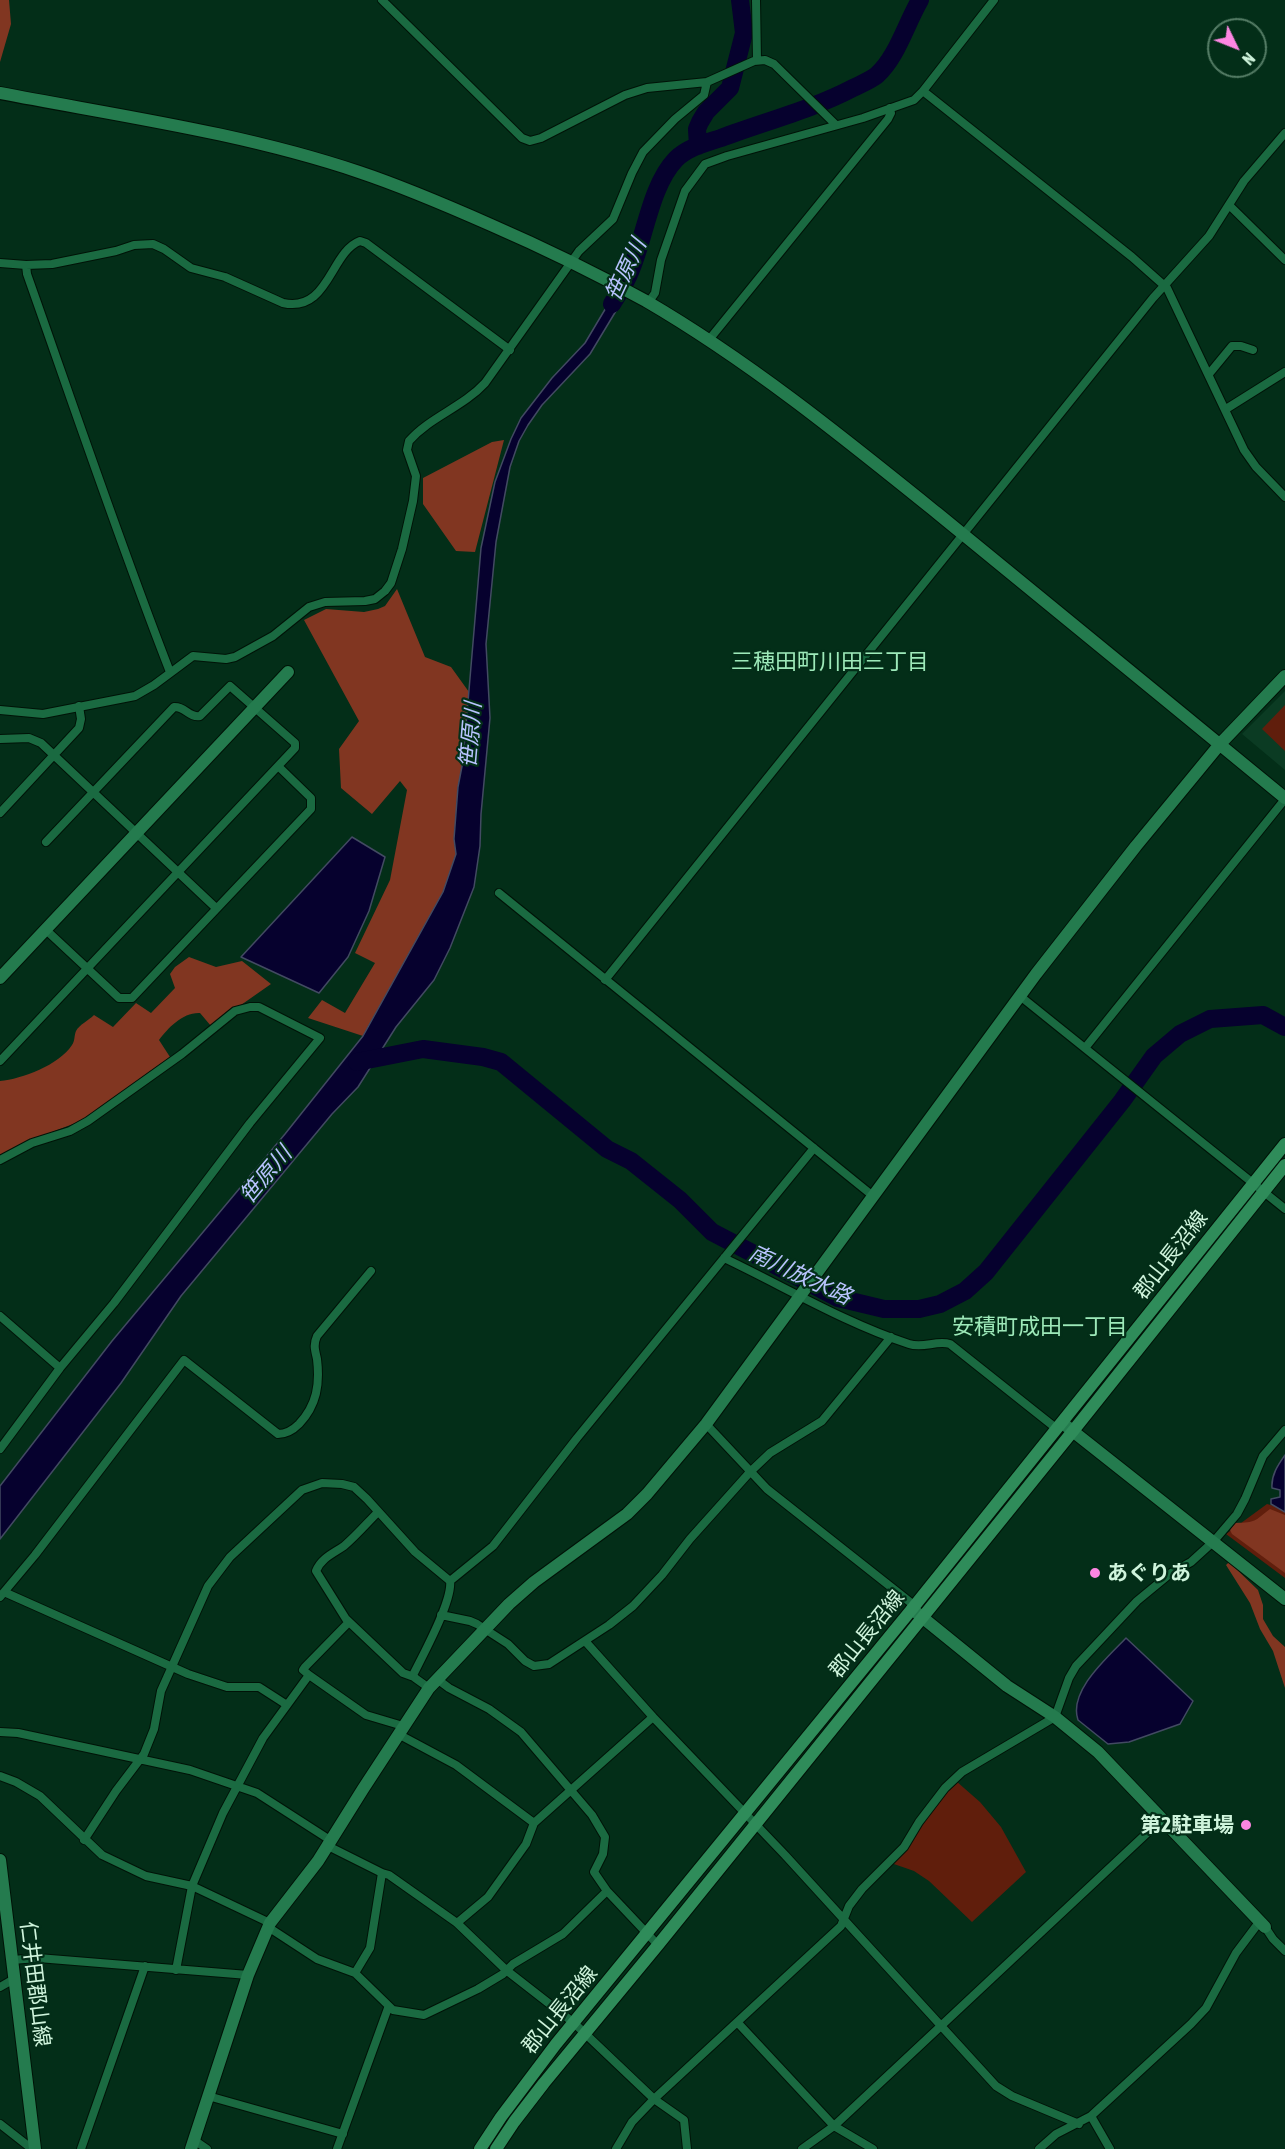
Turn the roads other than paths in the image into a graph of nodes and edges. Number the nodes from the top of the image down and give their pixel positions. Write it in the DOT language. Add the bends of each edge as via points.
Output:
graph roads {
  1 [pos="382,0"];
  2 [pos="756,0"];
  3 [pos="994,0"];
  4 [pos="755,60"];
  5 [pos="710,80"];
  6 [pos="923,91"];
  7 [pos="0,93"];
  8 [pos="890,108"];
  9 [pos="835,124"];
  10 [pos="1285,133"];
  11 [pos="1229,205"];
  12 [pos="1285,260"];
  13 [pos="572,261"];
  14 [pos="0,263"];
  15 [pos="26,265"];
  16 [pos="1164,284"];
  17 [pos="648,303"];
  18 [pos="708,341"];
  19 [pos="510,350"];
  20 [pos="1253,350"];
  21 [pos="1285,372"];
  22 [pos="1209,374"];
  23 [pos="1226,410"];
  24 [pos="1285,497"];
  25 [pos="963,534"];
  26 [pos="170,672"];
  27 [pos="288,672"];
  28 [pos="1285,676"];
  29 [pos="79,706"];
  30 [pos="254,706"];
  31 [pos="0,710"];
  32 [pos="0,739"];
  33 [pos="1220,744"];
  34 [pos="54,756"];
  35 [pos="278,766"];
  36 [pos="93,792"];
  37 [pos="1285,798"];
  38 [pos="0,813"];
  39 [pos="136,833"];
  40 [pos="46,842"];
  41 [pos="177,872"];
  42 [pos="499,893"];
  43 [pos="216,908"];
  44 [pos="45,928"];
  45 [pos="86,968"];
  46 [pos="0,978"];
  47 [pos="605,980"];
  48 [pos="1020,996"];
  49 [pos="1085,1048"];
  50 [pos="0,1062"];
  51 [pos="1285,1144"];
  52 [pos="814,1148"];
  53 [pos="0,1160"];
  54 [pos="1285,1165"];
  55 [pos="1252,1184"];
  56 [pos="1263,1192"];
  57 [pos="873,1196"];
  58 [pos="1285,1209"];
  59 [pos="724,1258"];
  60 [pos="371,1271"];
  61 [pos="802,1294"];
  62 [pos="0,1316"];
  63 [pos="891,1337"];
  64 [pos="60,1368"];
  65 [pos="706,1424"];
  66 [pos="1060,1426"];
  67 [pos="1285,1430"];
  68 [pos="1073,1431"];
  69 [pos="0,1449"];
  70 [pos="750,1472"];
  71 [pos="378,1512"];
  72 [pos="1214,1541"];
  73 [pos="450,1581"];
  74 [pos="2,1595"];
  75 [pos="1285,1599"];
  76 [pos="913,1608"];
  77 [pos="441,1615"];
  78 [pos="923,1617"];
  79 [pos="349,1622"];
  80 [pos="484,1629"];
  81 [pos="585,1641"];
  82 [pos="173,1666"];
  83 [pos="309,1676"];
  84 [pos="414,1677"];
  85 [pos="433,1684"];
  86 [pos="287,1704"];
  87 [pos="1055,1717"];
  88 [pos="653,1718"];
  89 [pos="401,1730"];
  90 [pos="0,1732"];
  91 [pos="141,1759"];
  92 [pos="0,1776"];
  93 [pos="237,1787"];
  94 [pos="571,1789"];
  95 [pos="745,1814"];
  96 [pos="1161,1820"];
  97 [pos="534,1823"];
  98 [pos="755,1824"];
  99 [pos="84,1840"];
  100 [pos="328,1842"];
  101 [pos="0,1860"];
  102 [pos="382,1873"];
  103 [pos="192,1886"];
  104 [pos="607,1892"];
  105 [pos="844,1919"];
  106 [pos="457,1923"];
  107 [pos="1262,1924"];
  108 [pos="269,1925"];
  109 [pos="648,1933"];
  110 [pos="658,1944"];
  111 [pos="1285,1951"];
  112 [pos="12,1959"];
  113 [pos="145,1966"];
  114 [pos="176,1970"];
  115 [pos="506,1970"];
  116 [pos="355,1973"];
  117 [pos="248,1975"];
  118 [pos="14,1979"];
  119 [pos="0,1987"];
  120 [pos="388,2008"];
  121 [pos="574,2023"];
  122 [pos="738,2023"];
  123 [pos="941,2026"];
  124 [pos="585,2033"];
  125 [pos="208,2096"];
  126 [pos="654,2099"];
  127 [pos="1091,2116"];
  128 [pos="0,2124"];
  129 [pos="1079,2124"];
  130 [pos="834,2126"];
  131 [pos="343,2134"];
  132 [pos="192,2145"];
  133 [pos="34,2149"];
  134 [pos="81,2149"];
  135 [pos="207,2149"];
  136 [pos="338,2149"];
  137 [pos="480,2149"];
  138 [pos="496,2149"];
  139 [pos="616,2149"];
  140 [pos="687,2149"];
  141 [pos="802,2149"];
  142 [pos="873,2149"];
  143 [pos="1039,2149"];
  144 [pos="1110,2149"];
  1 -- 5 [label="street" via="522,138 530,141 639,90"];
  2 -- 4 [label="street"];
  3 -- 6 [label="street"];
  4 -- 5 [label="street"];
  4 -- 9 [label="street" via="774,64"];
  5 -- 13 [label="street" via="704,94 643,152 614,219"];
  6 -- 8 [label="street" via="914,100"];
  6 -- 16 [label="street"];
  7 -- 13 [label="street" via="160,123 357,171 432,199"];
  8 -- 9 [label="street"];
  8 -- 18 [label="street" via="888,119"];
  9 -- 17 [label="street" via="705,164 685,191 661,260 655,293"];
  10 -- 11 [label="street" via="1245,178"];
  11 -- 12 [label="street"];
  11 -- 16 [label="street" via="1209,236"];
  13 -- 17 [label="street"];
  13 -- 19 [label="street"];
  14 -- 15 [label="street"];
  15 -- 19 [label="street" via="64,262 153,244 191,268 292,304 315,295 351,247 366,243"];
  15 -- 26 [label="street" via="71,403"];
  16 -- 22 [label="street"];
  16 -- 25 [label="street"];
  17 -- 18 [label="street"];
  18 -- 25 [label="street" via="785,394"];
  19 -- 26 [label="street" via="474,394 409,441 407,450 416,476 413,501 391,583 381,595 365,601 309,607 244,653 226,659 196,656"];
  20 -- 22 [label="street" via="1232,346"];
  21 -- 23 [label="street"];
  22 -- 23 [label="street"];
  23 -- 24 [label="street" via="1249,458"];
  25 -- 33 [label="street"];
  25 -- 47 [label="street"];
  26 -- 29 [label="street" via="135,696"];
  27 -- 30 [label="street"];
  28 -- 33 [label="street"];
  29 -- 31 [label="street" via="43,714"];
  29 -- 34 [label="street" via="81,725"];
  30 -- 35 [label="street" via="295,743"];
  30 -- 36 [label="street" via="230,686 200,716 180,707 171,708"];
  30 -- 39 [label="street"];
  32 -- 34 [label="street" via="35,739"];
  33 -- 37 [label="street"];
  33 -- 48 [label="street"];
  34 -- 36 [label="street"];
  34 -- 38 [label="street"];
  35 -- 41 [label="street"];
  35 -- 43 [label="street" via="311,798 311,809"];
  36 -- 39 [label="street"];
  36 -- 40 [label="street"];
  37 -- 49 [label="street"];
  39 -- 41 [label="street"];
  39 -- 44 [label="street"];
  41 -- 43 [label="street"];
  41 -- 45 [label="street"];
  42 -- 47 [label="street"];
  43 -- 45 [label="street" via="132,998 119,998"];
  44 -- 45 [label="street"];
  44 -- 46 [label="street"];
  45 -- 50 [label="street"];
  47 -- 52 [label="street"];
  48 -- 49 [label="street"];
  48 -- 57 [label="street"];
  49 -- 55 [label="street"];
  51 -- 55 [label="main road, 郡山長沼線"];
  52 -- 57 [label="street"];
  52 -- 59 [label="street"];
  53 -- 64 [label="street" via="88,1121 235,1011 259,1007 320,1038"];
  54 -- 56 [label="main road, 郡山長沼線"];
  55 -- 56 [label="street"];
  55 -- 66 [label="main road, 郡山長沼線"];
  56 -- 58 [label="street"];
  56 -- 68 [label="main road, 郡山長沼線"];
  57 -- 61 [label="street"];
  59 -- 61 [label="street"];
  59 -- 73 [label="street" via="497,1542"];
  60 -- 74 [label="street" via="317,1336 314,1344 319,1385 311,1408 295,1427 279,1434 184,1360"];
  61 -- 63 [label="street"];
  61 -- 65 [label="street"];
  62 -- 64 [label="street"];
  63 -- 66 [label="street" via="915,1346 950,1344"];
  63 -- 70 [label="street" via="822,1420 770,1453"];
  64 -- 69 [label="street"];
  65 -- 70 [label="street"];
  65 -- 80 [label="street" via="627,1514 534,1582"];
  66 -- 68 [label="street"];
  66 -- 76 [label="main road, 郡山長沼線"];
  67 -- 72 [label="street" via="1263,1456 1237,1514"];
  68 -- 72 [label="street"];
  68 -- 78 [label="main road, 郡山長沼線"];
  70 -- 76 [label="street"];
  70 -- 81 [label="street" via="644,1596"];
  71 -- 73 [label="street" via="415,1552"];
  71 -- 79 [label="street" via="315,1570"];
  71 -- 82 [label="street" via="348,1485 322,1483 302,1490 215,1575"];
  72 -- 75 [label="street"];
  72 -- 87 [label="street" via="1137,1600 1076,1666"];
  73 -- 77 [label="street"];
  74 -- 82 [label="street"];
  76 -- 78 [label="street"];
  76 -- 95 [label="main road, 郡山長沼線"];
  77 -- 80 [label="street" via="470,1621"];
  77 -- 84 [label="street"];
  78 -- 87 [label="street" via="1007,1686"];
  78 -- 98 [label="main road, 郡山長沼線"];
  79 -- 83 [label="street" via="304,1667"];
  79 -- 84 [label="street" via="403,1673"];
  80 -- 81 [label="street" via="534,1666 549,1664"];
  80 -- 85 [label="street"];
  81 -- 88 [label="street"];
  82 -- 86 [label="street" via="223,1686 259,1687"];
  82 -- 91 [label="street" via="161,1691 154,1729"];
  83 -- 86 [label="street"];
  83 -- 89 [label="street" via="366,1715"];
  84 -- 85 [label="street"];
  85 -- 89 [label="street"];
  85 -- 94 [label="street" via="466,1695 515,1727"];
  86 -- 93 [label="street" via="263,1738"];
  87 -- 96 [label="street" via="1098,1752"];
  87 -- 105 [label="street" via="962,1772 945,1788 904,1847 862,1889"];
  88 -- 94 [label="street"];
  88 -- 95 [label="street"];
  89 -- 97 [label="street"];
  89 -- 100 [label="street"];
  90 -- 91 [label="street"];
  91 -- 93 [label="street" via="190,1770"];
  91 -- 99 [label="street"];
  92 -- 99 [label="street" via="40,1796"];
  93 -- 100 [label="street" via="263,1796"];
  93 -- 103 [label="street"];
  94 -- 97 [label="street"];
  94 -- 104 [label="street" via="605,1837 603,1854 594,1871"];
  95 -- 98 [label="street"];
  95 -- 109 [label="main road, 郡山長沼線"];
  96 -- 107 [label="street"];
  96 -- 123 [label="street"];
  97 -- 106 [label="street" via="526,1844 488,1897"];
  98 -- 105 [label="street"];
  98 -- 110 [label="main road, 郡山長沼線"];
  99 -- 103 [label="street" via="102,1855 146,1876"];
  100 -- 102 [label="street"];
  100 -- 108 [label="street"];
  101 -- 112 [label="street, 仁井田郡山線"];
  102 -- 106 [label="street"];
  102 -- 116 [label="street" via="369,1951"];
  103 -- 108 [label="street"];
  103 -- 114 [label="street"];
  104 -- 109 [label="street"];
  104 -- 115 [label="street" via="563,1934"];
  105 -- 122 [label="street"];
  105 -- 123 [label="street"];
  106 -- 115 [label="street"];
  107 -- 111 [label="street"];
  107 -- 127 [label="street" via="1236,1953 1206,2008"];
  108 -- 116 [label="street" via="317,1959"];
  108 -- 117 [label="street"];
  109 -- 110 [label="street"];
  109 -- 121 [label="main road, 郡山長沼線"];
  110 -- 124 [label="main road, 郡山長沼線"];
  112 -- 113 [label="street"];
  112 -- 118 [label="street, 仁井田郡山線"];
  113 -- 114 [label="street"];
  113 -- 134 [label="street"];
  114 -- 117 [label="street"];
  115 -- 120 [label="street" via="470,1994 424,2015"];
  115 -- 121 [label="street"];
  116 -- 120 [label="street"];
  117 -- 125 [label="street"];
  118 -- 119 [label="street"];
  118 -- 133 [label="street, 仁井田郡山線"];
  120 -- 131 [label="street"];
  121 -- 124 [label="street"];
  121 -- 137 [label="main road, 郡山長沼線"];
  122 -- 126 [label="street"];
  122 -- 130 [label="street"];
  123 -- 129 [label="street" via="996,2086"];
  123 -- 130 [label="street"];
  124 -- 126 [label="street"];
  124 -- 138 [label="main road, 郡山長沼線"];
  125 -- 131 [label="street"];
  125 -- 132 [label="street"];
  126 -- 139 [label="street" via="632,2122"];
  126 -- 140 [label="street" via="684,2120"];
  127 -- 129 [label="street"];
  127 -- 144 [label="street"];
  128 -- 133 [label="street"];
  129 -- 143 [label="street" via="1056,2134"];
  130 -- 141 [label="street"];
  130 -- 142 [label="street"];
  131 -- 136 [label="street"];
  132 -- 135 [label="street"];
}
